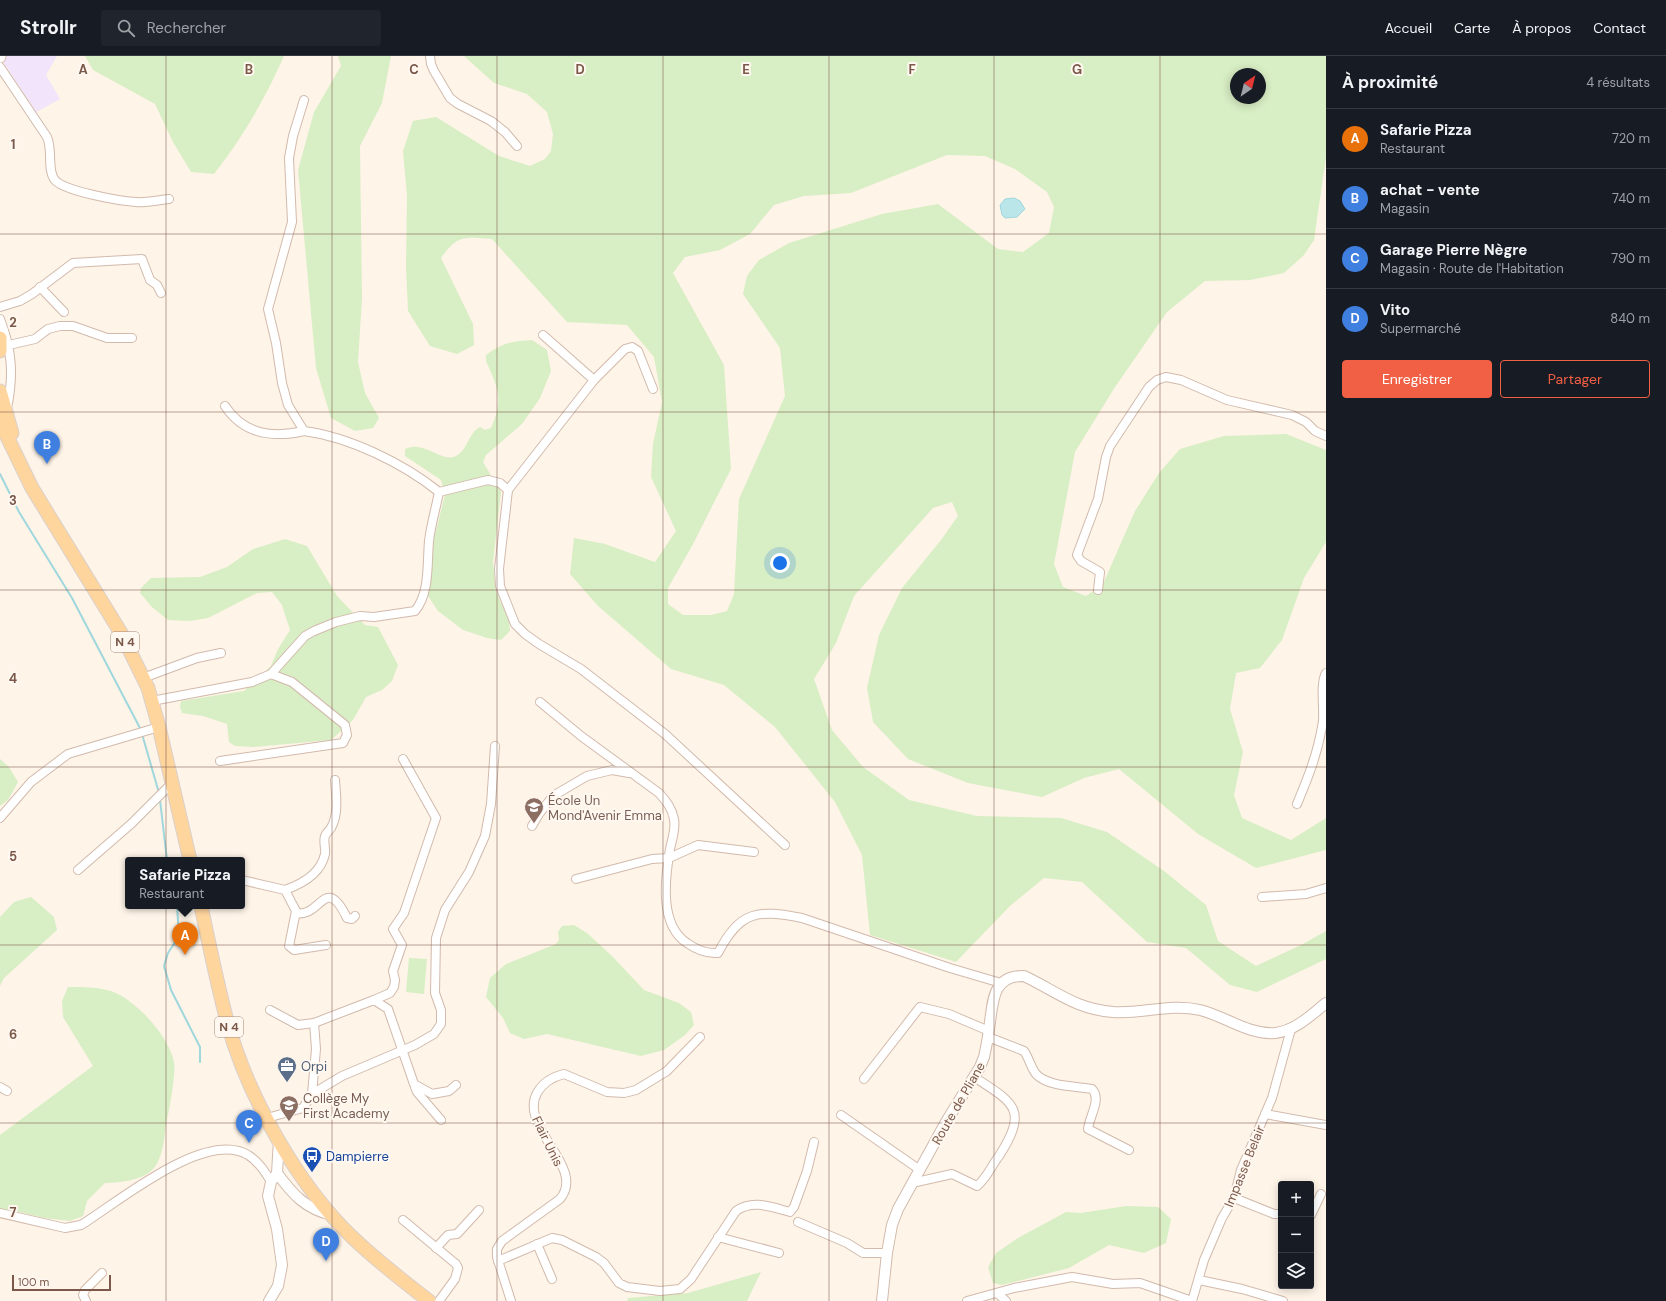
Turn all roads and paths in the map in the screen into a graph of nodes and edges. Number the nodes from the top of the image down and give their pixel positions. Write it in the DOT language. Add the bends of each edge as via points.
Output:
graph roads {
  1 [pos="430,56"];
  2 [pos="0,67"];
  3 [pos="304,100"];
  4 [pos="517,146"];
  5 [pos="169,199"];
  6 [pos="40,287"];
  7 [pos="161,293"];
  8 [pos="0,308"];
  9 [pos="64,312"];
  10 [pos="0,319"];
  11 [pos="543,335"];
  12 [pos="132,338"];
  13 [pos="3,345"];
  14 [pos="594,380"];
  15 [pos="653,390"];
  16 [pos="0,391"];
  17 [pos="225,406"];
  18 [pos="3,417"];
  19 [pos="304,431"];
  20 [pos="1326,436"];
  21 [pos="508,490"];
  22 [pos="439,492"];
  23 [pos="1098,590"];
  24 [pos="221,653"];
  25 [pos="1326,672"];
  26 [pos="271,674"];
  27 [pos="143,678"];
  28 [pos="152,701"];
  29 [pos="540,702"];
  30 [pos="160,727"];
  31 [pos="495,746"];
  32 [pos="403,759"];
  33 [pos="220,761"];
  34 [pos="632,773"];
  35 [pos="335,780"];
  36 [pos="172,783"];
  37 [pos="1297,804"];
  38 [pos="0,818"];
  39 [pos="532,826"];
  40 [pos="785,845"];
  41 [pos="754,852"];
  42 [pos="189,857"];
  43 [pos="669,858"];
  44 [pos="78,870"];
  45 [pos="576,879"];
  46 [pos="245,881"];
  47 [pos="1326,888"];
  48 [pos="285,890"];
  49 [pos="1262,897"];
  50 [pos="202,909"];
  51 [pos="296,913"];
  52 [pos="355,916"];
  53 [pos="326,945"];
  54 [pos="1001,983"];
  55 [pos="374,1000"];
  56 [pos="1326,1003"];
  57 [pos="270,1010"];
  58 [pos="314,1023"];
  59 [pos="1291,1029"];
  60 [pos="989,1034"];
  61 [pos="700,1036"];
  62 [pos="403,1049"];
  63 [pos="974,1077"];
  64 [pos="864,1079"];
  65 [pos="414,1084"];
  66 [pos="456,1085"];
  67 [pos="312,1094"];
  68 [pos="1265,1114"];
  69 [pos="841,1116"];
  70 [pos="267,1118"];
  71 [pos="441,1120"];
  72 [pos="1326,1125"];
  73 [pos="279,1140"];
  74 [pos="814,1142"];
  75 [pos="1129,1150"];
  76 [pos="920,1170"];
  77 [pos="274,1178"];
  78 [pos="912,1183"];
  79 [pos="1321,1194"];
  80 [pos="1234,1198"];
  81 [pos="1314,1209"];
  82 [pos="479,1210"];
  83 [pos="0,1213"];
  84 [pos="1278,1214"];
  85 [pos="332,1216"];
  86 [pos="403,1220"];
  87 [pos="798,1222"];
  88 [pos="718,1236"];
  89 [pos="537,1244"];
  90 [pos="436,1248"];
  91 [pos="778,1253"];
  92 [pos="887,1253"];
  93 [pos="498,1261"];
  94 [pos="102,1273"];
  95 [pos="552,1279"];
  96 [pos="1199,1280"];
  97 [pos="997,1293"];
  98 [pos="1267,1299"];
  99 [pos="86,1301"];
  100 [pos="269,1301"];
  101 [pos="429,1301"];
  102 [pos="439,1301"];
  103 [pos="511,1301"];
  104 [pos="882,1301"];
  105 [pos="967,1301"];
  106 [pos="1006,1301"];
  107 [pos="1192,1301"];
  108 [pos="1282,1301"];
  1 -- 4 [label="street" via="434,71 450,98 491,121"];
  2 -- 5 [label="street" via="47,137 56,181 76,190 134,202"];
  3 -- 19 [label="street" via="293,136 290,158 292,222 268,308 288,405"];
  6 -- 7 [label="street" via="73,263 141,259 150,280 158,286"];
  6 -- 8 [label="street" via="20,301"];
  6 -- 9 [label="street"];
  10 -- 13 [label="street"];
  11 -- 14 [label="street"];
  12 -- 13 [label="street" via="107,338 73,326 60,326 48,329 35,338"];
  13 -- 18 [label="street" via="11,374"];
  14 -- 15 [label="street" via="625,349 632,348 638,351"];
  14 -- 21 [label="street"];
  16 -- 18 [label="main road, N 4"];
  17 -- 19 [label="street" via="237,421 254,430 282,435"];
  18 -- 27 [label="main road, N 4" via="32,488 121,633"];
  19 -- 22 [label="street" via="352,444 399,465"];
  20 -- 23 [label="street" via="1292,416 1227,400 1181,380 1166,377 1157,380 1148,387 1110,446 1098,499 1077,555 1081,561 1100,572"];
  21 -- 22 [label="street" via="500,483 488,480"];
  21 -- 40 [label="street" via="499,569 500,586 515,624 530,638 581,669 665,734"];
  22 -- 26 [label="street" via="429,539 425,586 415,611 374,617 360,616 314,631 305,636"];
  24 -- 27 [label="street" via="197,658"];
  25 -- 37 [label="street" via="1322,683 1324,703 1316,757"];
  26 -- 28 [label="street" via="252,682"];
  26 -- 33 [label="street" via="292,682 345,725 347,735 343,743"];
  27 -- 28 [label="main road, N 4"];
  28 -- 30 [label="main road, N 4"];
  29 -- 34 [label="street"];
  30 -- 36 [label="main road, N 4"];
  30 -- 38 [label="street" via="68,754 32,782"];
  31 -- 62 [label="street" via="491,804 485,836 469,872 445,910 436,938 436,993 441,1010 441,1024 434,1034 416,1046"];
  32 -- 55 [label="street" via="436,818 404,913 394,929 402,945 393,972 394,987 390,993"];
  34 -- 39 [label="street" via="612,770 587,776 553,796"];
  34 -- 43 [label="street" via="659,793 671,809 674,827"];
  35 -- 48 [label="street" via="337,801 333,821 324,838 323,861 306,880"];
  36 -- 42 [label="main road, N 4"];
  36 -- 44 [label="street" via="131,824"];
  41 -- 43 [label="street" via="698,845"];
  43 -- 45 [label="street" via="652,859"];
  43 -- 54 [label="street" via="666,880 667,906 673,928 681,939 708,954 718,953 727,936 745,918 760,913 778,913 826,925"];
  46 -- 48 [label="street"];
  47 -- 49 [label="street" via="1306,894"];
  48 -- 51 [label="street"];
  50 -- 70 [label="main road, N 4" via="227,1022 241,1062"];
  51 -- 52 [label="street" via="307,913 328,898 333,898 339,901 347,918 352,919"];
  51 -- 53 [label="street" via="291,948 296,951"];
  54 -- 59 [label="street" via="1014,976 1024,976 1080,1006 1112,1012 1181,1007 1201,1010 1260,1033"];
  54 -- 60 [label="street, Route de Pliane" via="996,990 992,1006"];
  55 -- 58 [label="street"];
  55 -- 62 [label="street" via="388,1009"];
  56 -- 59 [label="street"];
  57 -- 58 [label="street" via="298,1025"];
  58 -- 67 [label="street" via="316,1049"];
  59 -- 68 [label="street, Impasse Belair" via="1272,1098"];
  60 -- 63 [label="street, Route de Pliane" via="984,1057"];
  60 -- 64 [label="street" via="949,1014 920,1007"];
  60 -- 75 [label="street" via="1024,1051 1036,1074 1044,1079 1053,1083 1092,1089 1096,1099 1088,1129"];
  61 -- 93 [label="street, Flair Unis" via="667,1071 636,1090 624,1093 607,1092 564,1074 546,1081 540,1087 534,1099 534,1113 558,1157 567,1184 565,1193 560,1200 502,1241 497,1250"];
  62 -- 65 [label="street"];
  62 -- 67 [label="street" via="342,1076"];
  63 -- 76 [label="street, Route de Pliane"];
  63 -- 78 [label="street" via="1007,1098 1015,1111 1012,1136 977,1186 952,1174"];
  65 -- 66 [label="street" via="432,1094 449,1091"];
  65 -- 71 [label="street" via="416,1092"];
  67 -- 70 [label="street" via="303,1108"];
  68 -- 72 [label="street"];
  68 -- 80 [label="street, Impasse Belair" via="1241,1170"];
  69 -- 76 [label="street"];
  70 -- 73 [label="main road, N 4"];
  73 -- 77 [label="street"];
  73 -- 85 [label="main road, N 4" via="300,1174"];
  74 -- 88 [label="street" via="801,1190 790,1212 757,1203 744,1205 736,1211"];
  76 -- 78 [label="street, Route de Pliane"];
  77 -- 83 [label="street" via="247,1154 231,1150 213,1150 192,1156 169,1168 81,1225 65,1228"];
  77 -- 85 [label="street" via="284,1183 310,1208"];
  77 -- 100 [label="street" via="268,1196 277,1229 282,1265 278,1286"];
  78 -- 92 [label="street, Route de Pliane" via="894,1217"];
  79 -- 81 [label="street"];
  80 -- 84 [label="street"];
  80 -- 96 [label="street, Impasse Belair" via="1222,1218 1204,1260"];
  82 -- 90 [label="street" via="461,1231 448,1235"];
  85 -- 101 [label="main road, N 4" via="352,1237"];
  86 -- 90 [label="street"];
  87 -- 92 [label="street" via="847,1243 863,1253"];
  88 -- 89 [label="street" via="691,1279 680,1289 660,1292 619,1283 604,1263 562,1240 552,1238"];
  88 -- 91 [label="street"];
  89 -- 93 [label="street"];
  89 -- 95 [label="street"];
  90 -- 102 [label="street" via="458,1268 455,1279"];
  92 -- 104 [label="street, Route de Pliane"];
  93 -- 103 [label="street, Flair Unis"];
  94 -- 99 [label="street" via="84,1290"];
  96 -- 98 [label="street" via="1242,1289"];
  96 -- 107 [label="street, Impasse Belair"];
  97 -- 105 [label="street"];
  97 -- 106 [label="street"];
  97 -- 107 [label="street" via="1072,1277 1112,1284 1140,1283"];
  98 -- 108 [label="street"];
}
